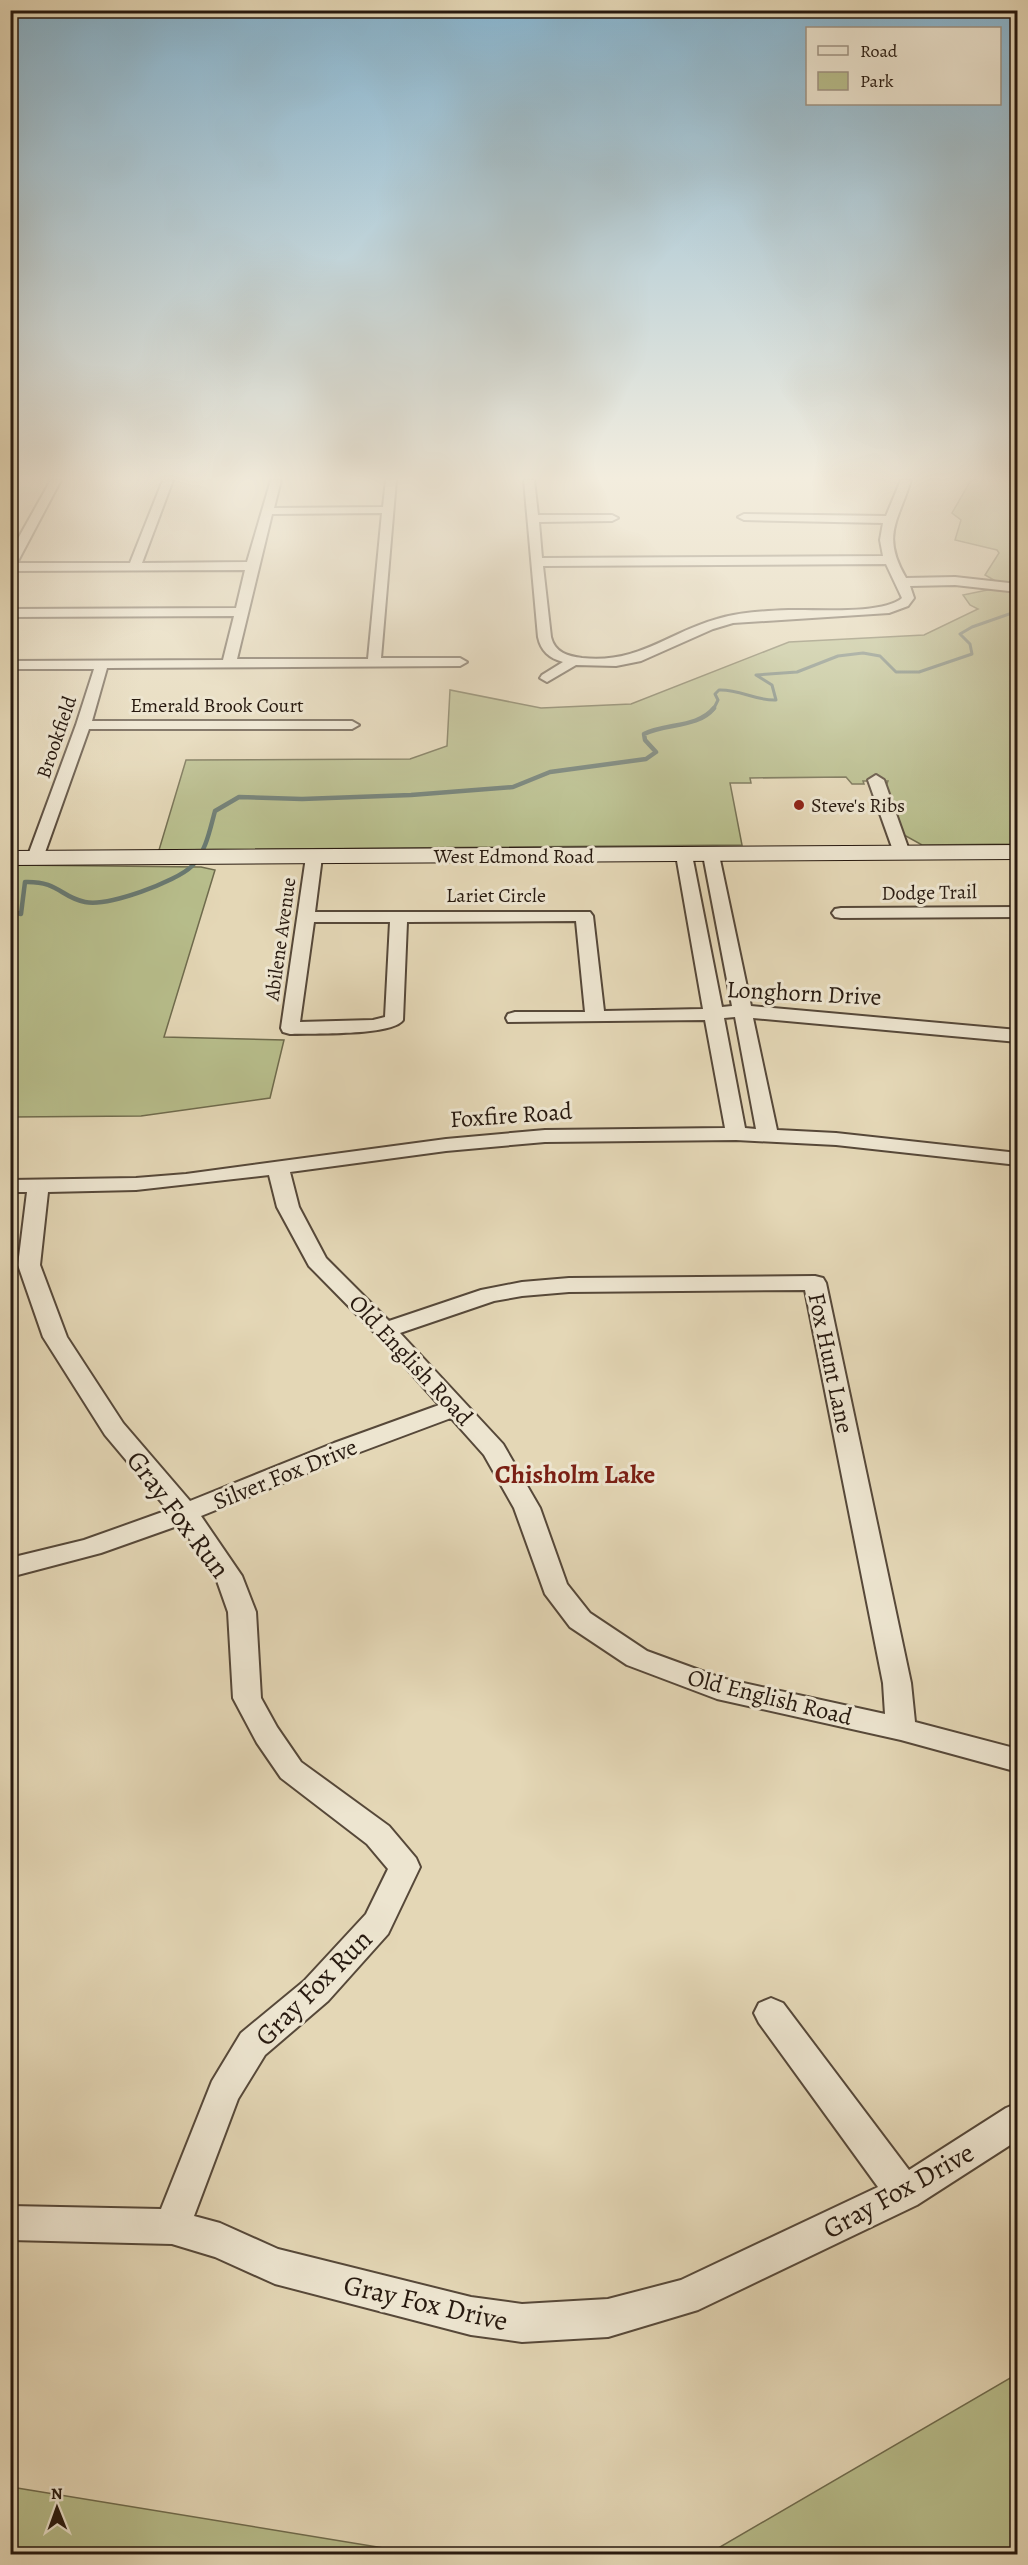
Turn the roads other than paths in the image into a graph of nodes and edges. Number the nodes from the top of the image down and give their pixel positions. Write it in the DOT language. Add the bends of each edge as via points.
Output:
graph roads {
  1 [pos="245,600"];
  2 [pos="380,600"];
  3 [pos="540,600"];
  4 [pos="907,600"];
  5 [pos="242,612"];
  6 [pos="10,613"];
  7 [pos="574,661"];
  8 [pos="374,662"];
  9 [pos="460,662"];
  10 [pos="230,663"];
  11 [pos="102,664"];
  12 [pos="10,665"];
  13 [pos="547,678"];
  14 [pos="83,725"];
  15 [pos="352,725"];
  16 [pos="876,780"];
  17 [pos="1017,852"];
  18 [pos="902,853"];
  19 [pos="684,855"];
  20 [pos="711,855"];
  21 [pos="314,857"];
  22 [pos="10,858"];
  23 [pos="35,858"];
  24 [pos="1017,912"];
  25 [pos="841,913"];
  26 [pos="307,917"];
  27 [pos="399,917"];
  28 [pos="743,1011"];
  29 [pos="714,1013"];
  30 [pos="595,1017"];
  31 [pos="515,1018"];
  32 [pos="1017,1036"];
  33 [pos="736,1134"];
  34 [pos="768,1136"];
  35 [pos="1017,1158"];
  36 [pos="278,1168"];
  37 [pos="39,1185"];
  38 [pos="10,1186"];
  39 [pos="385,1330"];
  40 [pos="455,1408"];
  41 [pos="186,1514"];
  42 [pos="10,1568"];
  43 [pos="901,1729"];
  44 [pos="1017,1761"];
  45 [pos="771,2013"];
  46 [pos="1017,2119"];
  47 [pos="904,2193"];
  48 [pos="10,2223"];
  49 [pos="172,2227"];
  1 -- 5 [label="street"];
  2 -- 8 [label="street"];
  3 -- 7 [label="street" via="547,647 553,654"];
  4 -- 7 [label="street" via="884,610 730,620 634,659"];
  5 -- 6 [label="street"];
  5 -- 10 [label="street"];
  7 -- 13 [label="street"];
  8 -- 9 [label="street"];
  8 -- 10 [label="street"];
  10 -- 11 [label="street"];
  11 -- 12 [label="street"];
  11 -- 14 [label="street, Brookfield"];
  14 -- 15 [label="street, Emerald Brook Court"];
  14 -- 23 [label="street, Brookfield"];
  16 -- 18 [label="street"];
  17 -- 18 [label="main road, West Edmond Road"];
  18 -- 20 [label="main road, West Edmond Road"];
  19 -- 20 [label="main road, West Edmond Road"];
  19 -- 21 [label="main road, West Edmond Road"];
  19 -- 29 [label="street"];
  20 -- 28 [label="street"];
  21 -- 23 [label="main road, West Edmond Road"];
  21 -- 26 [label="street, Abilene Avenue"];
  22 -- 23 [label="main road, West Edmond Road"];
  24 -- 25 [label="street, Dodge Trail"];
  26 -- 27 [label="street, Lariet Circle"];
  26 -- 27 [label="street, Abilene Avenue" via="290,1028 374,1026 393,1020"];
  27 -- 30 [label="street, Lariet Circle" via="584,916"];
  28 -- 29 [label="street, Longhorn Drive"];
  28 -- 32 [label="street, Longhorn Drive"];
  28 -- 34 [label="street"];
  29 -- 30 [label="street, Longhorn Drive"];
  29 -- 33 [label="street"];
  30 -- 31 [label="street, Longhorn Drive"];
  33 -- 34 [label="street, Foxfire Road"];
  33 -- 36 [label="street, Foxfire Road" via="534,1137"];
  34 -- 35 [label="street, Foxfire Road"];
  36 -- 37 [label="street, Foxfire Road" via="136,1184"];
  36 -- 39 [label="street, Old English Road" via="288,1207 317,1261"];
  37 -- 38 [label="street, Foxfire Road"];
  37 -- 41 [label="street, Gray Fox Run" via="29,1265 55,1337 114,1429"];
  39 -- 40 [label="street, Old English Road"];
  39 -- 43 [label="street, Fox Hunt Lane" via="489,1295 522,1289 569,1285 815,1283 897,1683"];
  40 -- 41 [label="street, Silver Fox Drive" via="326,1455"];
  40 -- 43 [label="street, Old English Road" via="494,1450 527,1508 555,1587 579,1620 637,1658 717,1688"];
  41 -- 42 [label="street, Silver Fox Drive" via="48,1560"];
  41 -- 49 [label="street, Gray Fox Run" via="229,1576 242,1612 247,1698 267,1735 291,1770 378,1835 405,1867 378,1923 316,1991 253,2044 224,2092"];
  43 -- 44 [label="street, Old English Road"];
  45 -- 47 [label="street"];
  46 -- 47 [label="street, Gray Fox Drive"];
  47 -- 49 [label="street, Gray Fox Drive" via="685,2297 608,2318 522,2323 471,2316 275,2266 220,2241"];
  48 -- 49 [label="street, Gray Fox Drive"];
}
